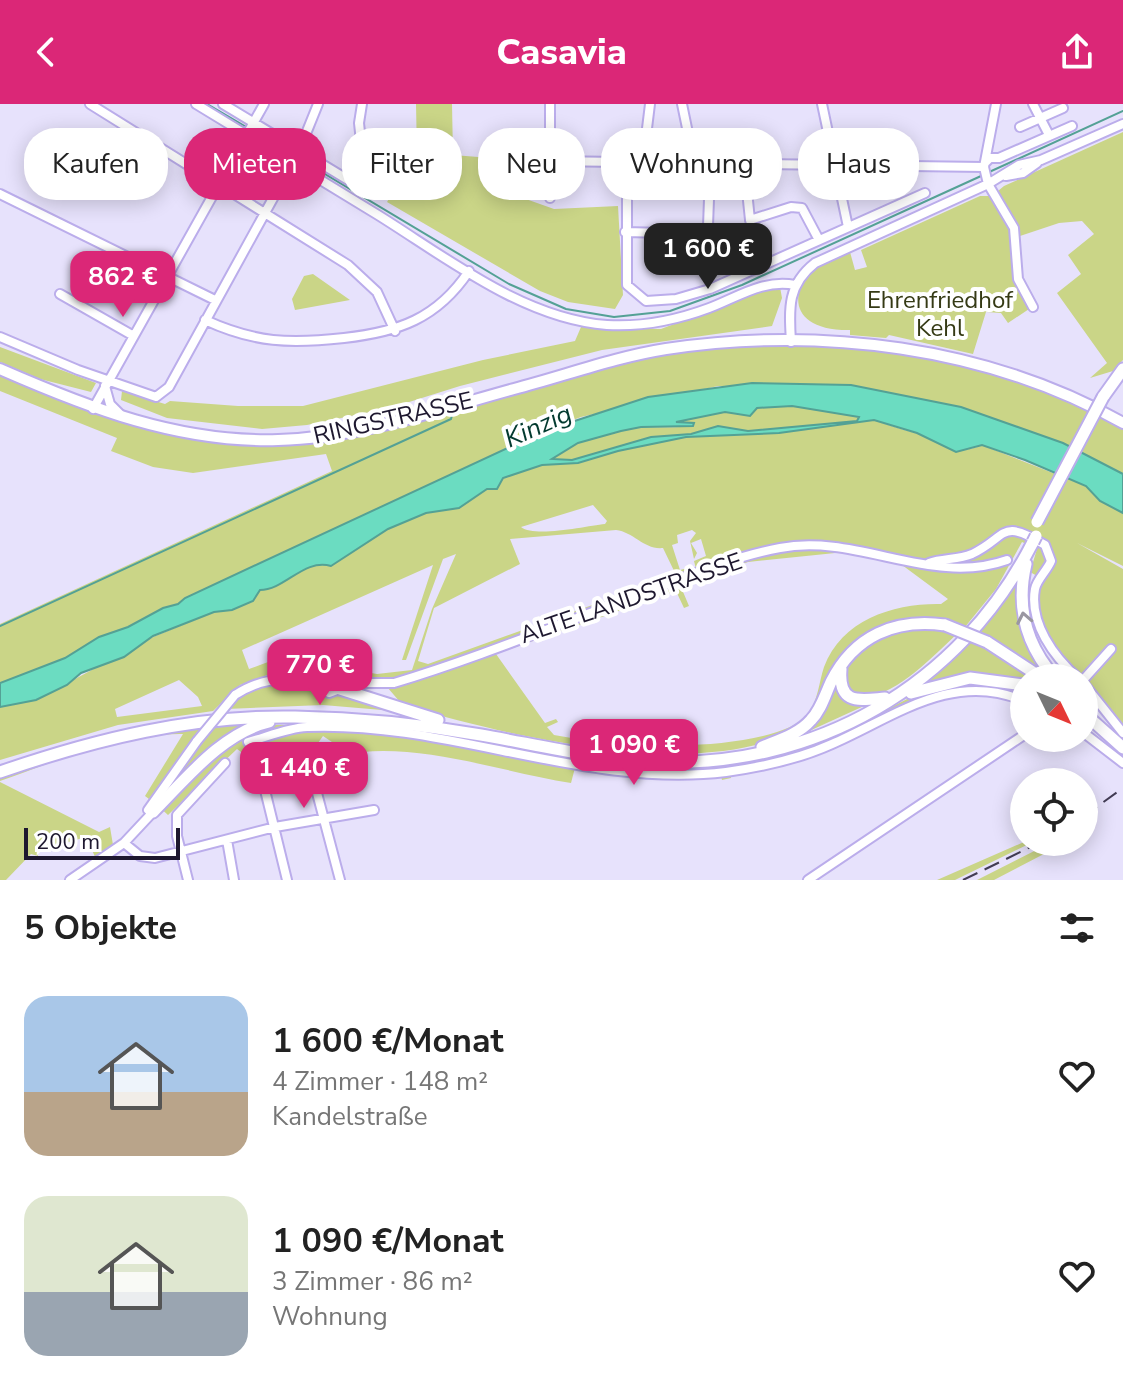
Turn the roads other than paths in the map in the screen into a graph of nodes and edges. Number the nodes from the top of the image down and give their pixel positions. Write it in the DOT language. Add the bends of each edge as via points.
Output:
graph roads {
  1 [pos="90,104"];
  2 [pos="196,104"];
  3 [pos="223,104"];
  4 [pos="264,104"];
  5 [pos="318,104"];
  6 [pos="362,104"];
  7 [pos="550,104"];
  8 [pos="650,104"];
  9 [pos="682,104"];
  10 [pos="822,104"];
  11 [pos="996,104"];
  12 [pos="1033,104"];
  13 [pos="1063,108"];
  14 [pos="1041,118"];
  15 [pos="1123,124"];
  16 [pos="1072,126"];
  17 [pos="1020,127"];
  18 [pos="248,128"];
  19 [pos="308,128"];
  20 [pos="550,128"];
  21 [pos="647,128"];
  22 [pos="687,128"];
  23 [pos="827,128"];
  24 [pos="1049,135"];
  25 [pos="184,162"];
  26 [pos="919,163"];
  27 [pos="985,163"];
  28 [pos="326,166"];
  29 [pos="987,180"];
  30 [pos="326,182"];
  31 [pos="925,193"];
  32 [pos="0,194"];
  33 [pos="207,200"];
  34 [pos="244,200"];
  35 [pos="271,200"];
  36 [pos="626,200"];
  37 [pos="709,200"];
  38 [pos="748,200"];
  39 [pos="842,200"];
  40 [pos="264,213"];
  41 [pos="750,220"];
  42 [pos="848,227"];
  43 [pos="625,232"];
  44 [pos="708,234"];
  45 [pos="819,240"];
  46 [pos="707,253"];
  47 [pos="764,265"];
  48 [pos="469,271"];
  49 [pos="166,275"];
  50 [pos="795,285"];
  51 [pos="60,294"];
  52 [pos="215,300"];
  53 [pos="1033,307"];
  54 [pos="205,320"];
  55 [pos="395,331"];
  56 [pos="132,335"];
  57 [pos="0,337"];
  58 [pos="791,342"];
  59 [pos="0,369"];
  60 [pos="1123,369"];
  61 [pos="1123,378"];
  62 [pos="106,382"];
  63 [pos="1105,398"];
  64 [pos="93,409"];
  65 [pos="129,420"];
  66 [pos="1123,423"];
  67 [pos="1031,540"];
  68 [pos="982,548"];
  69 [pos="1007,560"];
  70 [pos="928,564"];
  71 [pos="992,565"];
  72 [pos="1022,581"];
  73 [pos="1036,585"];
  74 [pos="1111,649"];
  75 [pos="1021,664"];
  76 [pos="1044,664"];
  77 [pos="1061,664"];
  78 [pos="841,665"];
  79 [pos="1098,665"];
  80 [pos="356,683"];
  81 [pos="1010,683"];
  82 [pos="340,689"];
  83 [pos="364,694"];
  84 [pos="1010,697"];
  85 [pos="885,699"];
  86 [pos="1098,700"];
  87 [pos="297,717"];
  88 [pos="438,720"];
  89 [pos="1098,726"];
  90 [pos="1123,733"];
  91 [pos="248,742"];
  92 [pos="1010,744"];
  93 [pos="1098,744"];
  94 [pos="762,747"];
  95 [pos="1123,748"];
  96 [pos="225,763"];
  97 [pos="1123,763"];
  98 [pos="0,764"];
  99 [pos="0,772"];
  100 [pos="152,809"];
  101 [pos="374,810"];
  102 [pos="323,821"];
  103 [pos="275,827"];
  104 [pos="227,840"];
  105 [pos="124,843"];
  106 [pos="182,852"];
  107 [pos="70,880"];
  108 [pos="188,880"];
  109 [pos="234,880"];
  110 [pos="287,880"];
  111 [pos="340,880"];
  112 [pos="808,880"];
  1 -- 25 [label="street"];
  2 -- 18 [label="street"];
  3 -- 18 [label="street"];
  4 -- 18 [label="street"];
  5 -- 19 [label="street"];
  6 -- 28 [label="street" via="363,160 371,181 365,188"];
  7 -- 20 [label="street"];
  8 -- 21 [label="street"];
  9 -- 22 [label="street"];
  10 -- 23 [label="street"];
  11 -- 27 [label="street"];
  12 -- 14 [label="street"];
  13 -- 14 [label="street"];
  14 -- 17 [label="street"];
  14 -- 24 [label="street"];
  15 -- 29 [label="street" via="1023,173"];
  16 -- 24 [label="street"];
  24 -- 27 [label="street"];
  26 -- 27 [label="street"];
  27 -- 29 [label="street"];
  29 -- 50 [label="street" via="825,257"];
  29 -- 53 [label="street" via="1014,228 1018,279"];
  30 -- 48 [label="street"];
  31 -- 42 [label="street"];
  32 -- 49 [label="street"];
  33 -- 49 [label="street"];
  34 -- 40 [label="street"];
  35 -- 40 [label="street"];
  36 -- 43 [label="street"];
  37 -- 44 [label="street"];
  38 -- 41 [label="street"];
  39 -- 42 [label="street"];
  40 -- 52 [label="street"];
  40 -- 55 [label="street" via="369,282"];
  41 -- 45 [label="street" via="802,208"];
  41 -- 47 [label="street"];
  42 -- 45 [label="street"];
  43 -- 44 [label="street"];
  43 -- 47 [label="street" via="627,285 646,301 708,290"];
  44 -- 46 [label="street"];
  45 -- 47 [label="street"];
  48 -- 50 [label="street" via="546,310 607,325 657,323 767,283"];
  48 -- 55 [label="street" via="436,309"];
  49 -- 52 [label="street"];
  49 -- 56 [label="street"];
  50 -- 58 [label="street" via="789,302"];
  51 -- 56 [label="street"];
  52 -- 54 [label="street"];
  54 -- 55 [label="street" via="254,338 292,344"];
  54 -- 62 [label="street" via="161,395"];
  56 -- 62 [label="street"];
  57 -- 62 [label="street"];
  58 -- 65 [label="main road, RINGSTRASSE" via="664,349 321,436 221,438"];
  58 -- 66 [label="main road, RINGSTRASSE" via="877,344 938,356 1021,378"];
  59 -- 64 [label="main road, RINGSTRASSE"];
  60 -- 63 [label="highway"];
  61 -- 63 [label="highway"];
  62 -- 64 [label="street"];
  62 -- 65 [label="street" via="110,404"];
  63 -- 67 [label="highway, bridge"];
  64 -- 65 [label="main road, RINGSTRASSE"];
  67 -- 72 [label="highway"];
  67 -- 85 [label="highway" via="967,629"];
  68 -- 70 [label="street"];
  68 -- 71 [label="street"];
  68 -- 73 [label="street" via="1010,530 1045,545 1051,561"];
  69 -- 71 [label="street, ALTE LANDSTRASSE"];
  70 -- 71 [label="street, ALTE LANDSTRASSE" via="960,569"];
  70 -- 80 [label="street, ALTE LANDSTRASSE" via="843,545 780,548 394,683"];
  72 -- 73 [label="street"];
  76 -- 72 [label="highway, one-way" via="1027,631"];
  73 -- 77 [label="street" via="1034,604"];
  74 -- 79 [label="street"];
  75 -- 78 [label="highway, bridge" via="987,642 945,625 917,623 885,629 854,648"];
  78 -- 85 [label="highway" via="847,695 861,702"];
  78 -- 94 [label="highway" via="808,724"];
  80 -- 82 [label="street, ALTE LANDSTRASSE"];
  80 -- 83 [label="highway" via="355,689"];
  81 -- 85 [label="highway" via="970,678"];
  82 -- 83 [label="highway"];
  82 -- 100 [label="street, bridge" via="324,692 308,681 270,679 235,695"];
  83 -- 88 [label="highway"];
  84 -- 91 [label="street" via="944,693 828,746 755,767 708,773 611,769 392,731 307,727"];
  85 -- 87 [label="highway" via="841,728 794,746 701,762 606,757 414,724"];
  85 -- 94 [label="highway" via="817,732"];
  86 -- 90 [label="street"];
  87 -- 99 [label="highway" via="149,729"];
  87 -- 100 [label="highway" via="260,724 234,737"];
  88 -- 94 [label="highway" via="652,756"];
  88 -- 98 [label="highway" via="288,710 205,716 102,733"];
  89 -- 95 [label="highway"];
  92 -- 112 [label="street"];
  93 -- 97 [label="street"];
  96 -- 106 [label="street" via="180,809 176,823"];
  100 -- 105 [label="street"];
  101 -- 102 [label="street"];
  102 -- 103 [label="street"];
  102 -- 103 [label="street" via="312,774 300,769 263,782"];
  102 -- 111 [label="street"];
  103 -- 104 [label="street"];
  103 -- 110 [label="street"];
  104 -- 106 [label="street"];
  104 -- 109 [label="street"];
  105 -- 106 [label="street" via="149,858"];
  105 -- 107 [label="street"];
  106 -- 108 [label="street"];
}
